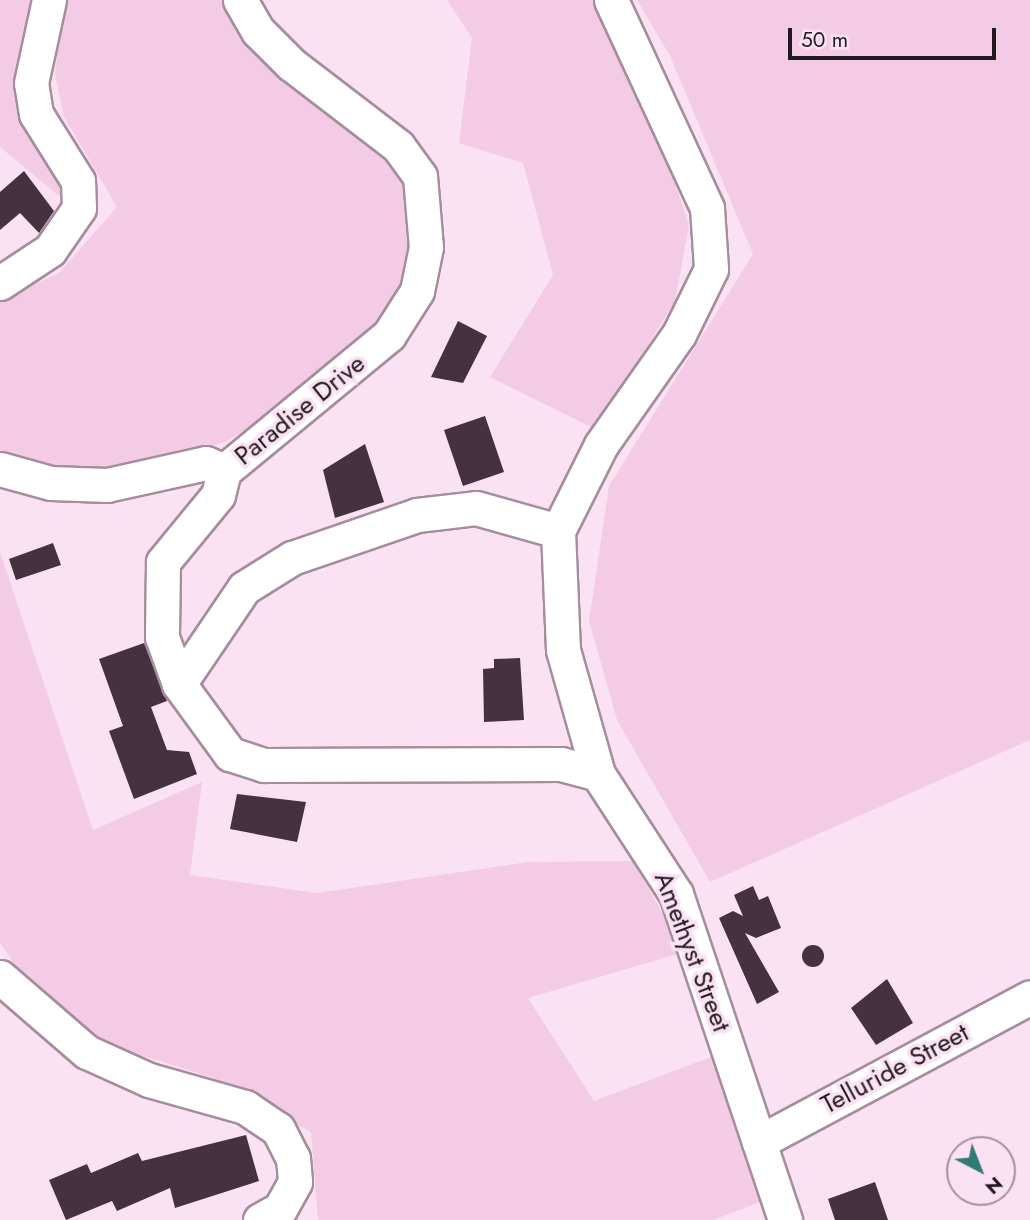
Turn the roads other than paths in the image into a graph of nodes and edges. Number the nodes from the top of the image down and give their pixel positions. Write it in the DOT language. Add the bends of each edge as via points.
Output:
graph roads {
  1 [pos="49,0"];
  2 [pos="240,0"];
  3 [pos="611,0"];
  4 [pos="7,272"];
  5 [pos="0,469"];
  6 [pos="224,471"];
  7 [pos="558,531"];
  8 [pos="178,684"];
  9 [pos="598,774"];
  10 [pos="0,977"];
  11 [pos="1030,997"];
  12 [pos="759,1142"];
  13 [pos="270,1214"];
  14 [pos="785,1220"];
  1 -- 4 [label="street" via="33,94 36,114 78,181 79,208 50,250"];
  2 -- 6 [label="street, Paradise Drive" via="258,31 290,64 398,146 420,176 426,247 417,291 388,335"];
  3 -- 7 [label="street" via="707,208 711,270 679,334 601,445"];
  5 -- 6 [label="street" via="51,483 107,485 206,463"];
  6 -- 8 [label="street, Paradise Drive" via="218,495 163,562 162,638"];
  7 -- 8 [label="street" via="476,508 416,515 317,548 244,588"];
  7 -- 9 [label="street, Amethyst Street" via="563,650"];
  8 -- 9 [label="street, Paradise Drive" via="230,754 264,765 561,764"];
  9 -- 12 [label="street, Amethyst Street" via="676,894"];
  10 -- 13 [label="street" via="87,1052 149,1080 244,1107 278,1129 295,1171"];
  11 -- 12 [label="street, Telluride Street"];
  12 -- 14 [label="street, Amethyst Street"];
}
